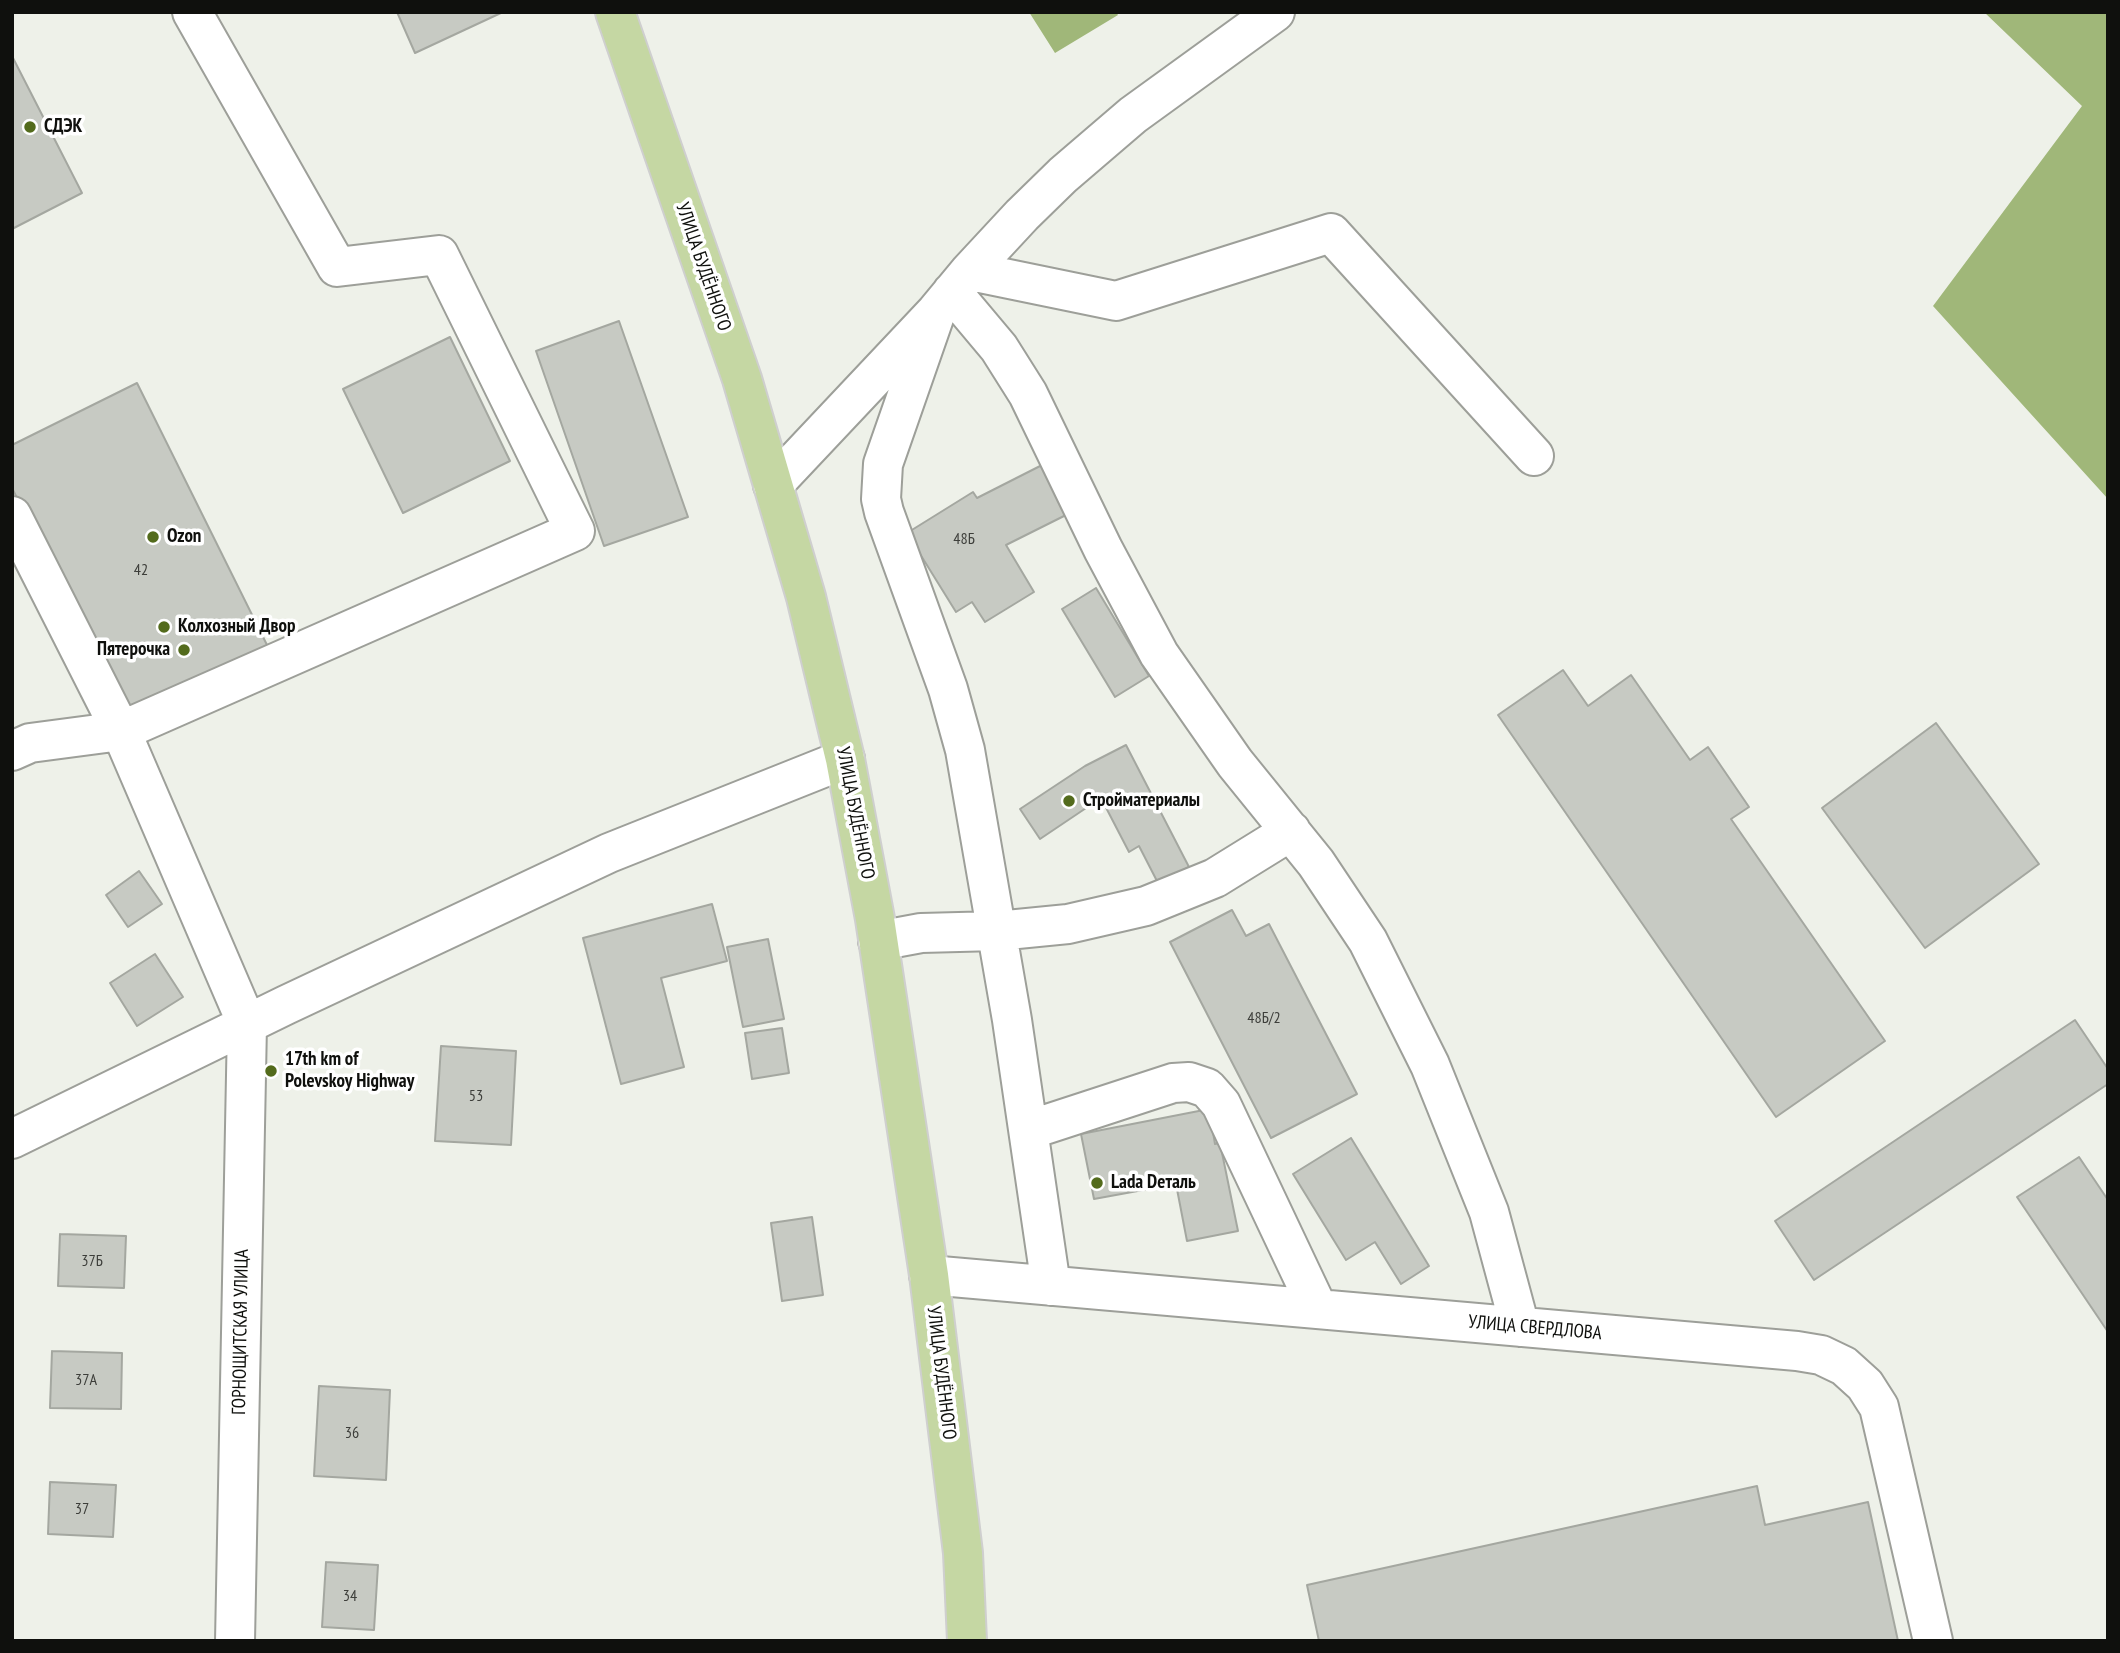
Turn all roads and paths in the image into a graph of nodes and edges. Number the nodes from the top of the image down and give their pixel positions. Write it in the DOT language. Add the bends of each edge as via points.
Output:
graph roads {
  1 [pos="192,12"];
  2 [pos="615,12"];
  3 [pos="1275,12"];
  4 [pos="953,291"];
  5 [pos="1534,456"];
  6 [pos="773,485"];
  7 [pos="12,516"];
  8 [pos="121,731"];
  9 [pos="12,751"];
  10 [pos="845,759"];
  11 [pos="1291,831"];
  12 [pos="997,931"];
  13 [pos="878,941"];
  14 [pos="247,1024"];
  15 [pos="1029,1130"];
  16 [pos="12,1139"];
  17 [pos="929,1275"];
  18 [pos="1051,1286"];
  19 [pos="1318,1309"];
  20 [pos="1520,1327"];
  21 [pos="235,1641"];
  22 [pos="967,1641"];
  23 [pos="1933,1641"];
  1 -- 8 [label="street" via="337,267 439,255 575,531"];
  2 -- 6 [label="main road, УЛИЦА БУДЁННОГО" via="742,379"];
  3 -- 4 [label="street" via="1133,115 1063,175"];
  4 -- 5 [label="street" via="1116,301 1331,233"];
  4 -- 6 [label="street"];
  4 -- 11 [label="street" via="1012,366 1165,664 1235,763"];
  4 -- 12 [label="street" via="883,464 880,488 884,512 957,715"];
  6 -- 10 [label="main road, УЛИЦА БУДЁННОГО"];
  7 -- 8 [label="street"];
  8 -- 9 [label="street" via="30,743"];
  8 -- 14 [label="street"];
  10 -- 13 [label="main road, УЛИЦА БУДЁННОГО"];
  10 -- 14 [label="street" via="609,853"];
  11 -- 12 [label="street" via="1215,878 1146,906 1068,924"];
  11 -- 20 [label="street" via="1368,941 1430,1065 1489,1212"];
  12 -- 13 [label="street" via="921,933"];
  12 -- 15 [label="street"];
  13 -- 17 [label="main road, УЛИЦА БУДЁННОГО"];
  14 -- 16 [label="street"];
  14 -- 21 [label="street, ГОРНОЩИТСКАЯ УЛИЦА"];
  15 -- 18 [label="street"];
  15 -- 19 [label="street" via="1173,1083 1208,1088 1221,1104"];
  17 -- 18 [label="street, УЛИЦА СВЕРДЛОВА"];
  17 -- 22 [label="main road, УЛИЦА БУДЁННОГО" via="963,1553"];
  18 -- 19 [label="street, УЛИЦА СВЕРДЛОВА"];
  19 -- 20 [label="street, УЛИЦА СВЕРДЛОВА"];
  20 -- 23 [label="street, УЛИЦА СВЕРДЛОВА" via="1797,1351 1844,1366 1866,1385 1880,1407"];
}
